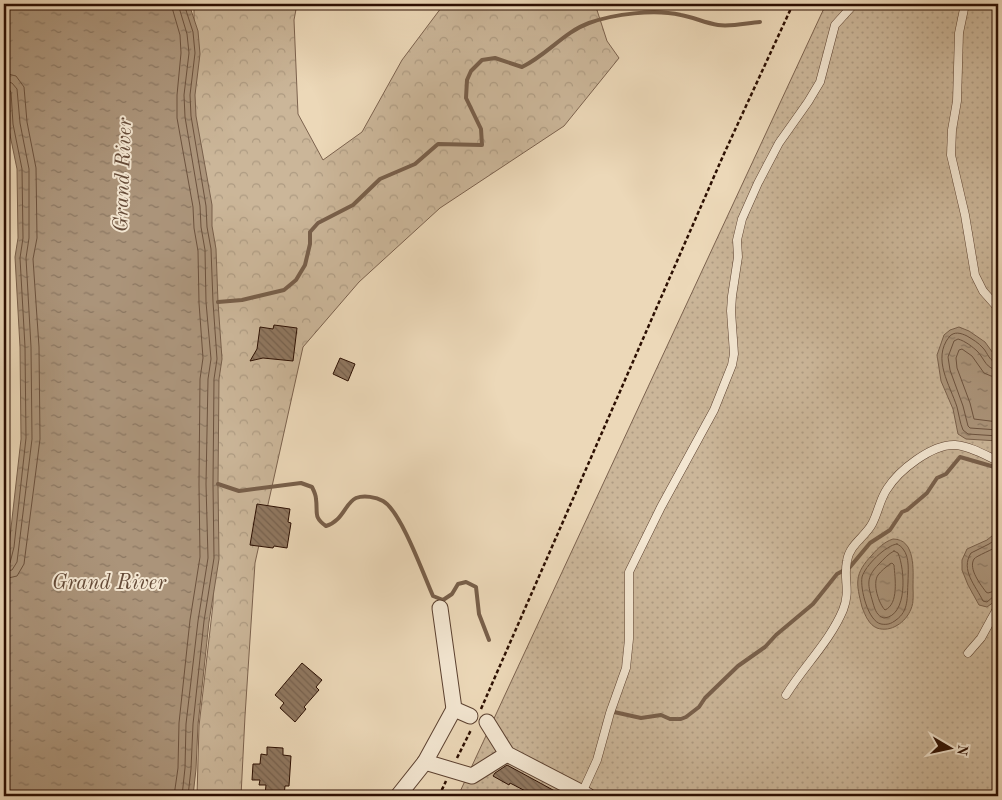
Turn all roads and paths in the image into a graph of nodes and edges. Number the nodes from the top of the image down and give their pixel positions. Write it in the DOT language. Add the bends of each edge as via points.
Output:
graph roads {
  1 [pos="793,4"];
  2 [pos="854,4"];
  3 [pos="965,4"];
  4 [pos="998,308"];
  5 [pos="998,461"];
  6 [pos="998,607"];
  7 [pos="440,608"];
  8 [pos="968,653"];
  9 [pos="786,695"];
  10 [pos="454,709"];
  11 [pos="478,718"];
  12 [pos="507,754"];
  13 [pos="425,762"];
  14 [pos="451,770"];
  15 [pos="584,795"];
  16 [pos="398,796"];
  17 [pos="439,796"];
  1 -- 11 [label="path"];
  2 -- 15 [label="lane" via="835,25 820,82 779,143 742,220 732,296 732,365 714,410 630,572 626,668"];
  3 -- 4 [label="lane" via="959,33 951,155 975,275 983,291"];
  5 -- 9 [label="lane" via="964,446 942,446 922,456 892,482 871,526 849,552 846,562 847,599 838,621"];
  6 -- 8 [label="lane" via="981,638"];
  7 -- 10 [label="street"];
  10 -- 11 [label="street"];
  10 -- 13 [label="street"];
  11 -- 12 [label="street"];
  11 -- 14 [label="path"];
  12 -- 14 [label="street" via="472,776"];
  12 -- 15 [label="street"];
  13 -- 14 [label="street"];
  13 -- 16 [label="street"];
  14 -- 17 [label="path"];
}
